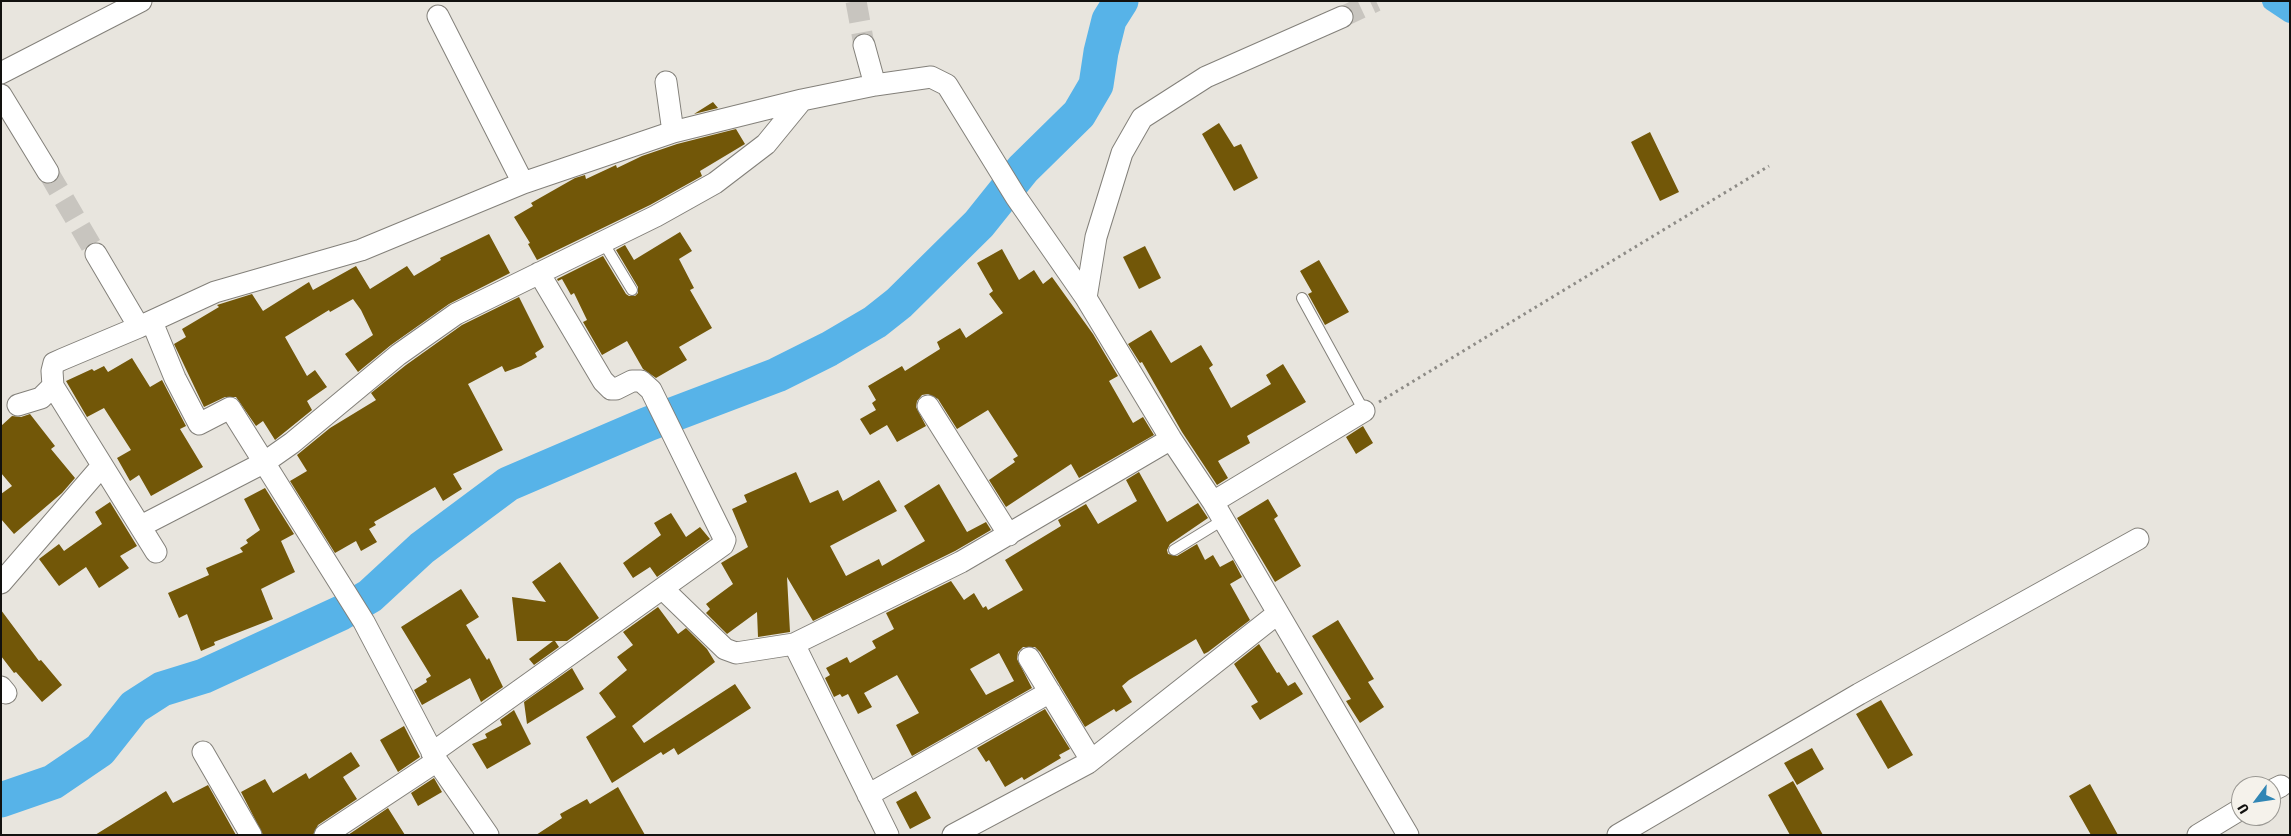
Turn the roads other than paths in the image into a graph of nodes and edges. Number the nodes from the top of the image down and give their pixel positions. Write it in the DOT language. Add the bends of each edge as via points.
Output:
graph roads {
  1 [pos="141,1"];
  2 [pos="438,16"];
  3 [pos="1342,17"];
  4 [pos="864,45"];
  5 [pos="1,73"];
  6 [pos="666,82"];
  7 [pos="875,86"];
  8 [pos="1,95"];
  9 [pos="802,100"];
  10 [pos="674,132"];
  11 [pos="48,172"];
  12 [pos="523,183"];
  13 [pos="603,242"];
  14 [pos="96,254"];
  15 [pos="540,273"];
  16 [pos="632,290"];
  17 [pos="1086,298"];
  18 [pos="1302,298"];
  19 [pos="146,324"];
  20 [pos="53,386"];
  21 [pos="18,405"];
  22 [pos="928,406"];
  23 [pos="1364,411"];
  24 [pos="1171,439"];
  25 [pos="264,462"];
  26 [pos="102,466"];
  27 [pos="1218,511"];
  28 [pos="141,526"];
  29 [pos="1009,535"];
  30 [pos="2138,539"];
  31 [pos="1174,550"];
  32 [pos="156,552"];
  33 [pos="1,583"];
  34 [pos="663,589"];
  35 [pos="1278,614"];
  36 [pos="794,644"];
  37 [pos="1030,658"];
  38 [pos="1050,692"];
  39 [pos="203,752"];
  40 [pos="434,757"];
  41 [pos="1091,760"];
  42 [pos="868,795"];
  43 [pos="2231,815"];
  44 [pos="251,835"];
  45 [pos="325,835"];
  46 [pos="488,835"];
  47 [pos="888,835"];
  48 [pos="953,835"];
  49 [pos="1408,835"];
  50 [pos="1618,835"];
  51 [pos="2198,835"];
  1 -- 5 [label="street"];
  2 -- 12 [label="street"];
  3 -- 17 [label="street" via="1206,77 1142,118 1132,132 1119,163 1096,237"];
  4 -- 7 [label="street"];
  6 -- 10 [label="street"];
  7 -- 9 [label="street"];
  7 -- 17 [label="street" via="931,77 947,85 1016,196"];
  8 -- 11 [label="street"];
  9 -- 10 [label="street"];
  9 -- 13 [label="street" via="766,144 715,183"];
  10 -- 12 [label="street"];
  12 -- 19 [label="street" via="361,250 215,292"];
  13 -- 15 [label="street"];
  13 -- 16 [label="lane"];
  14 -- 19 [label="street"];
  15 -- 25 [label="street" via="456,314 398,355 292,443"];
  15 -- 34 [label="street" via="603,381 611,389 641,381 651,390 724,540 720,550"];
  17 -- 24 [label="street"];
  18 -- 23 [label="lane"];
  19 -- 20 [label="street" via="54,363"];
  19 -- 25 [label="street" via="199,424 230,408"];
  20 -- 21 [label="street" via="41,398"];
  20 -- 26 [label="street"];
  22 -- 29 [label="street"];
  23 -- 27 [label="street"];
  24 -- 27 [label="street"];
  24 -- 29 [label="street"];
  25 -- 28 [label="street"];
  25 -- 40 [label="street" via="364,622"];
  26 -- 28 [label="street"];
  26 -- 33 [label="street"];
  27 -- 31 [label="lane"];
  27 -- 35 [label="street"];
  28 -- 32 [label="street"];
  29 -- 36 [label="street"];
  30 -- 50 [label="street" via="1859,694"];
  34 -- 36 [label="street" via="725,649 736,653"];
  34 -- 40 [label="street"];
  35 -- 41 [label="street"];
  35 -- 49 [label="street"];
  36 -- 42 [label="street"];
  37 -- 38 [label="street"];
  38 -- 41 [label="street"];
  38 -- 42 [label="street"];
  39 -- 44 [label="street"];
  40 -- 45 [label="street"];
  40 -- 46 [label="street"];
  41 -- 48 [label="street"];
  42 -- 47 [label="street"];
  43 -- 51 [label="street"];
}
